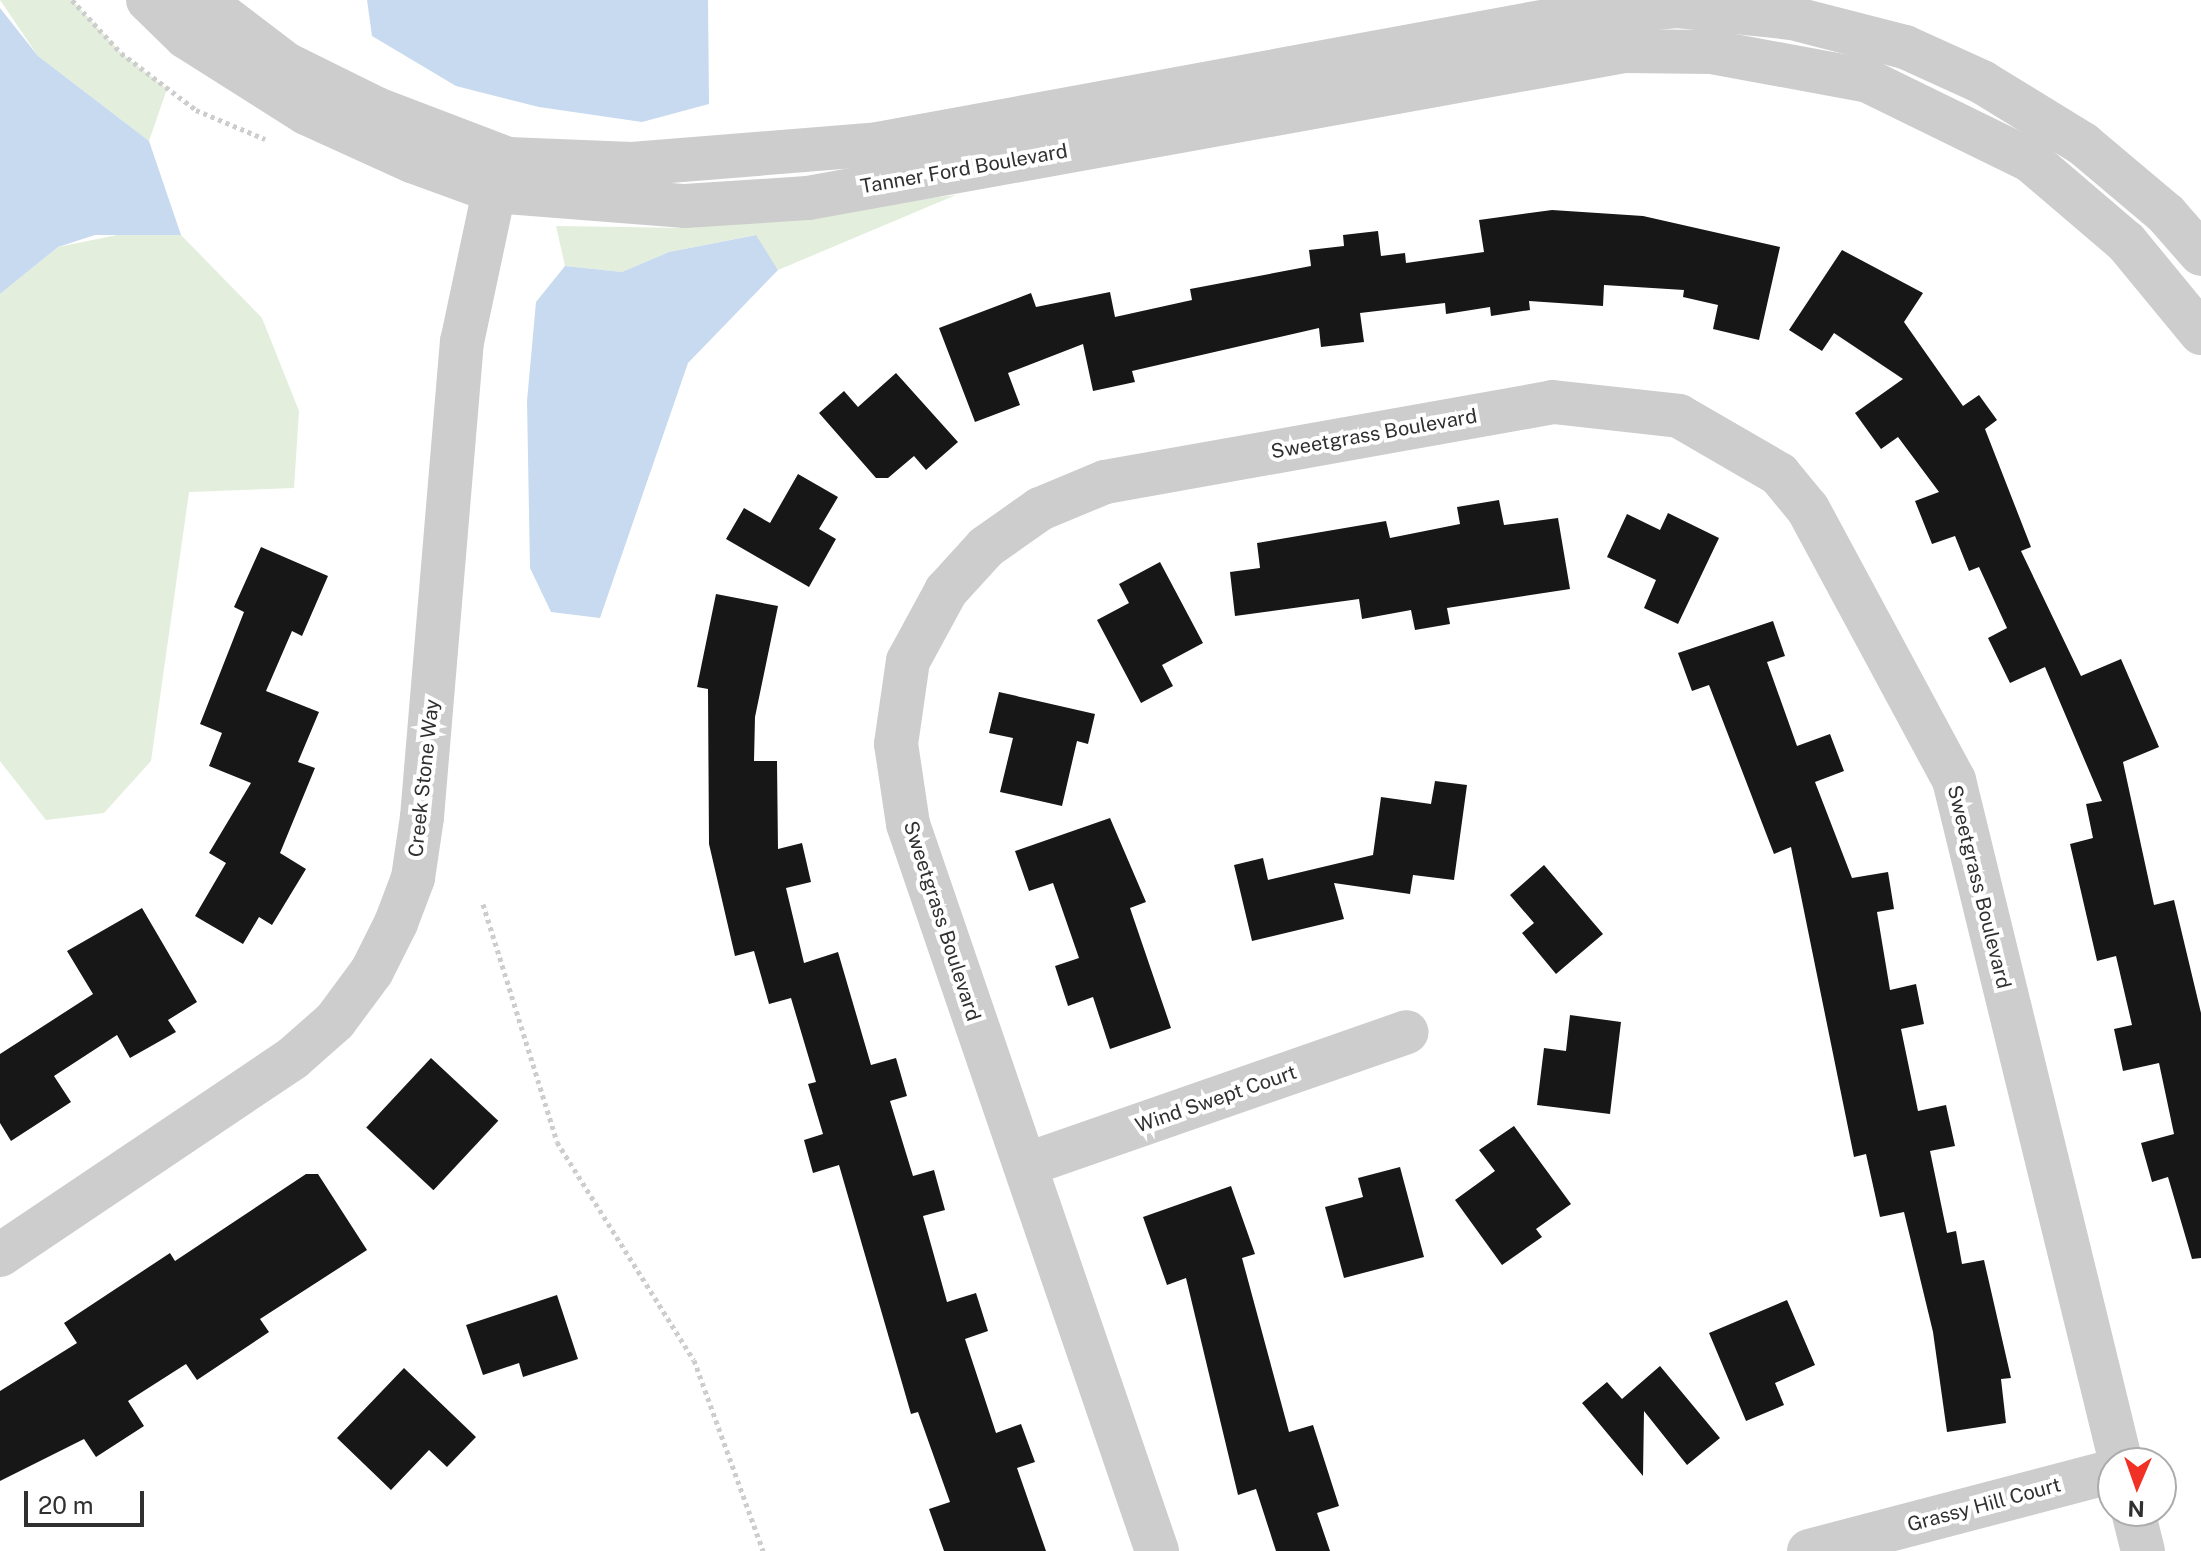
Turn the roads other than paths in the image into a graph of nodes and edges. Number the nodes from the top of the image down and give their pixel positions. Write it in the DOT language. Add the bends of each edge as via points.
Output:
graph roads {
  1 [pos="148,0"];
  2 [pos="202,0"];
  3 [pos="1834,12"];
  4 [pos="1825,71"];
  5 [pos="501,175"];
  6 [pos="2201,254"];
  7 [pos="2201,333"];
  8 [pos="1406,1032"];
  9 [pos="1025,1165"];
  10 [pos="2,1251"];
  11 [pos="2117,1447"];
  12 [pos="2097,1475"];
  13 [pos="2137,1527"];
  14 [pos="1157,1551"];
  15 [pos="1809,1551"];
  16 [pos="2143,1551"];
  1 -- 5 [label="street, Tanner Ford Boulevard" via="186,37 306,113"];
  2 -- 5 [label="street, Tanner Ford Boulevard" via="286,64"];
  3 -- 4 [label="street"];
  3 -- 5 [label="street, Tanner Ford Boulevard" via="1678,6 1585,14 878,144"];
  3 -- 6 [label="street, Tanner Ford Boulevard" via="1982,82 2083,144 2166,214"];
  4 -- 5 [label="street, Tanner Ford Boulevard" via="1712,52 1624,51 808,198 685,206"];
  4 -- 7 [label="street, Tanner Ford Boulevard" via="1868,81 1962,122 2031,161 2126,242"];
  5 -- 10 [label="street, Creek Stone Way" via="462,342 422,817 413,878 396,923 372,971 335,1021 293,1058"];
  8 -- 9 [label="street, Wind Swept Court"];
  9 -- 11 [label="street, Sweetgrass Boulevard" via="908,824 896,744 908,661 946,591 986,547 1040,509 1105,482 1553,402 1679,416 1779,474 1808,509 1954,780"];
  9 -- 14 [label="street, Sweetgrass Boulevard"];
  12 -- 15 [label="street, Grassy Hill Court"];
  13 -- 16 [label="street"];
}
